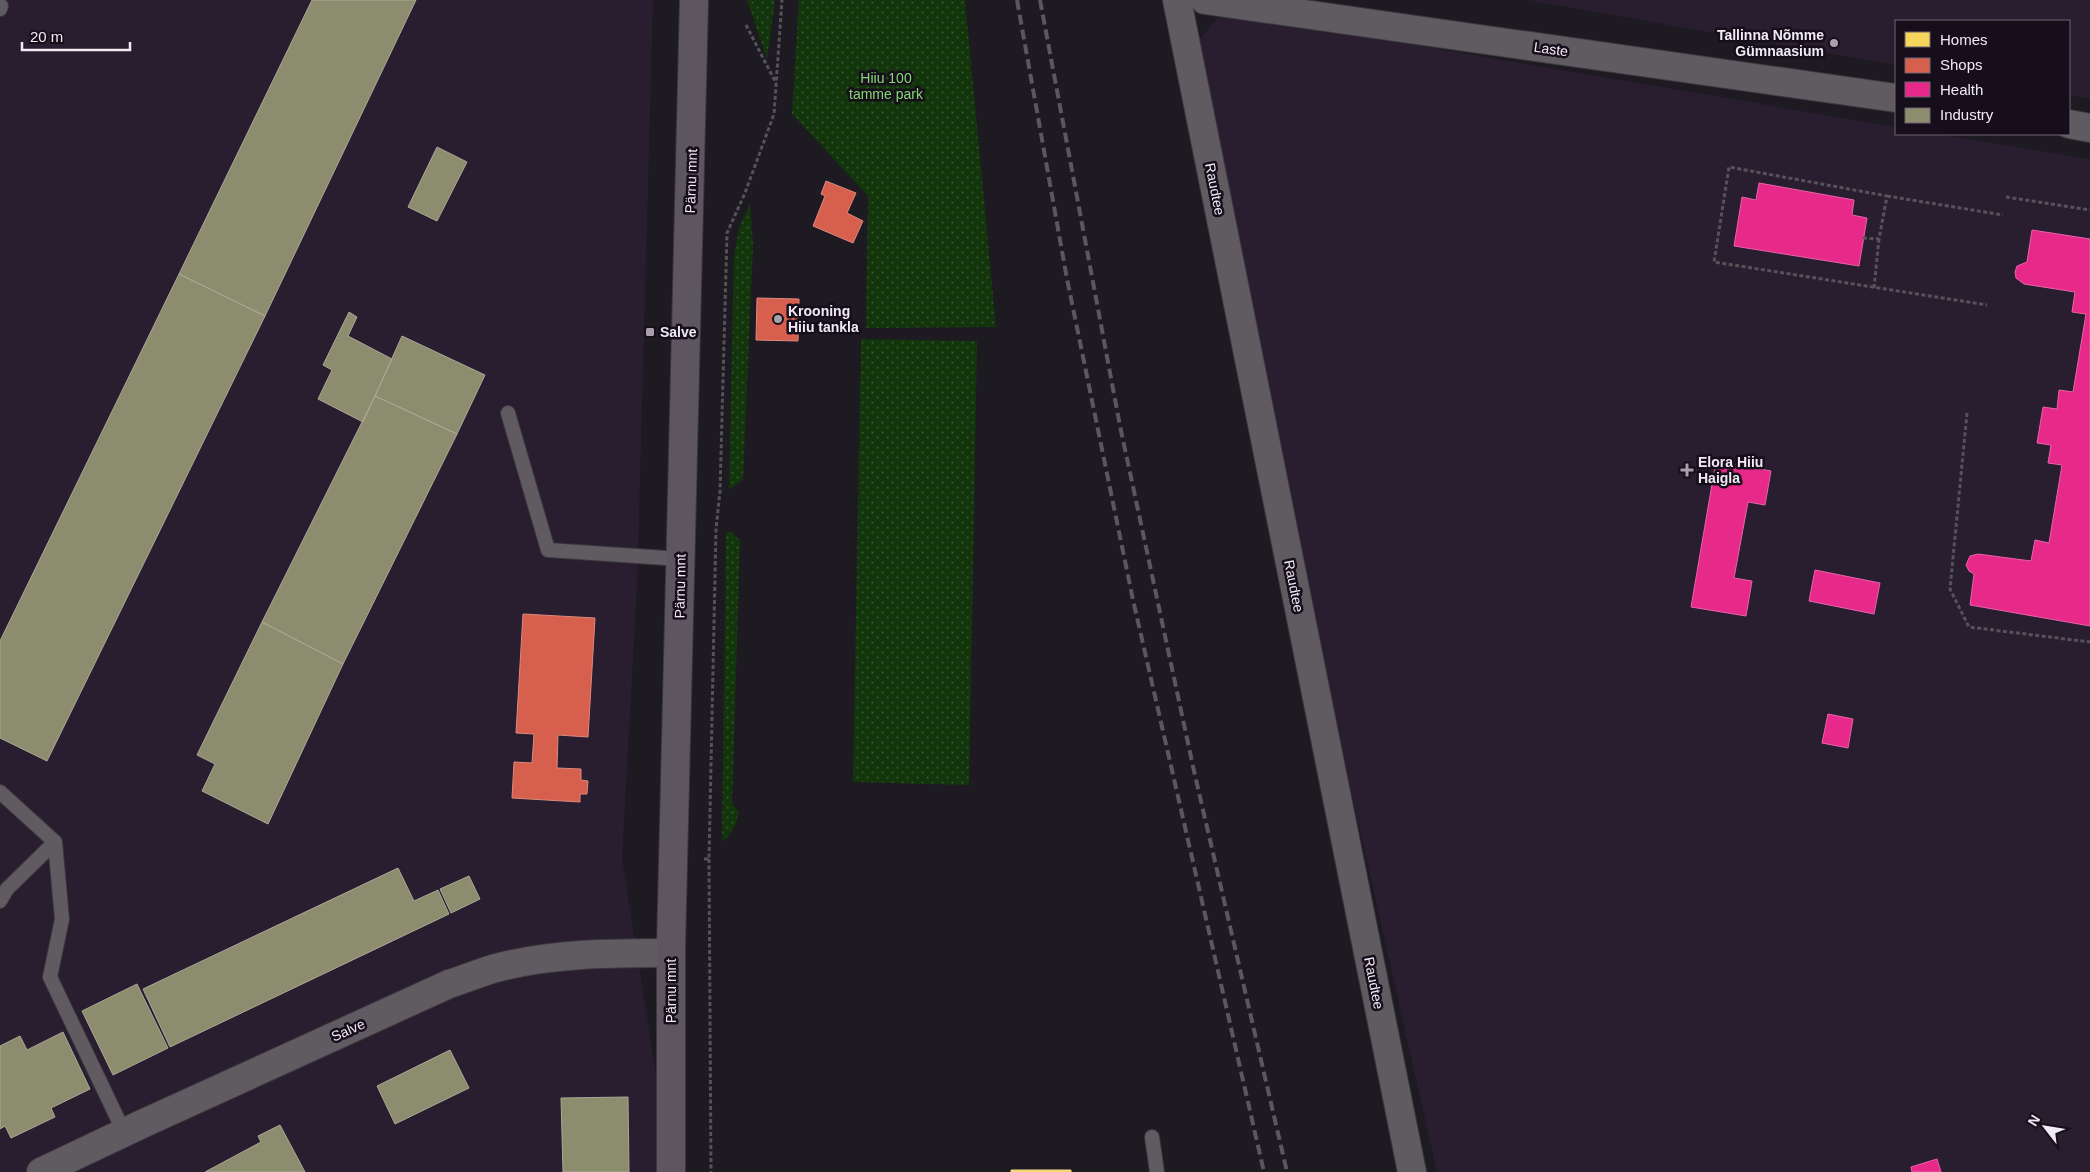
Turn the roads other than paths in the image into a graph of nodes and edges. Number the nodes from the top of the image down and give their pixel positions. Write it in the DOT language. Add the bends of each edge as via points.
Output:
graph roads {
  1 [pos="694,0"];
  2 [pos="1177,0"];
  3 [pos="1205,0"];
  4 [pos="1895,98"];
  5 [pos="2070,124"];
  6 [pos="2090,128"];
  7 [pos="508,414"];
  8 [pos="681,559"];
  9 [pos="0,792"];
  10 [pos="55,842"];
  11 [pos="0,902"];
  12 [pos="671,953"];
  13 [pos="124,1132"];
  14 [pos="1152,1137"];
  15 [pos="41,1172"];
  16 [pos="671,1172"];
  17 [pos="1157,1172"];
  18 [pos="1412,1172"];
  1 -- 8 [label="main road, Pärnu mnt"];
  2 -- 18 [label="street, Raudtee"];
  3 -- 4 [label="street, Laste"];
  5 -- 6 [label="street"];
  7 -- 8 [label="lane" via="548,550"];
  8 -- 12 [label="main road, Pärnu mnt"];
  9 -- 10 [label="lane"];
  10 -- 11 [label="lane" via="7,889"];
  10 -- 13 [label="lane" via="62,919 50,977"];
  12 -- 13 [label="street, Salve" via="592,953 499,967 449,984"];
  12 -- 16 [label="main road, Pärnu mnt"];
  13 -- 15 [label="street, Salve"];
  14 -- 17 [label="lane"];
}
